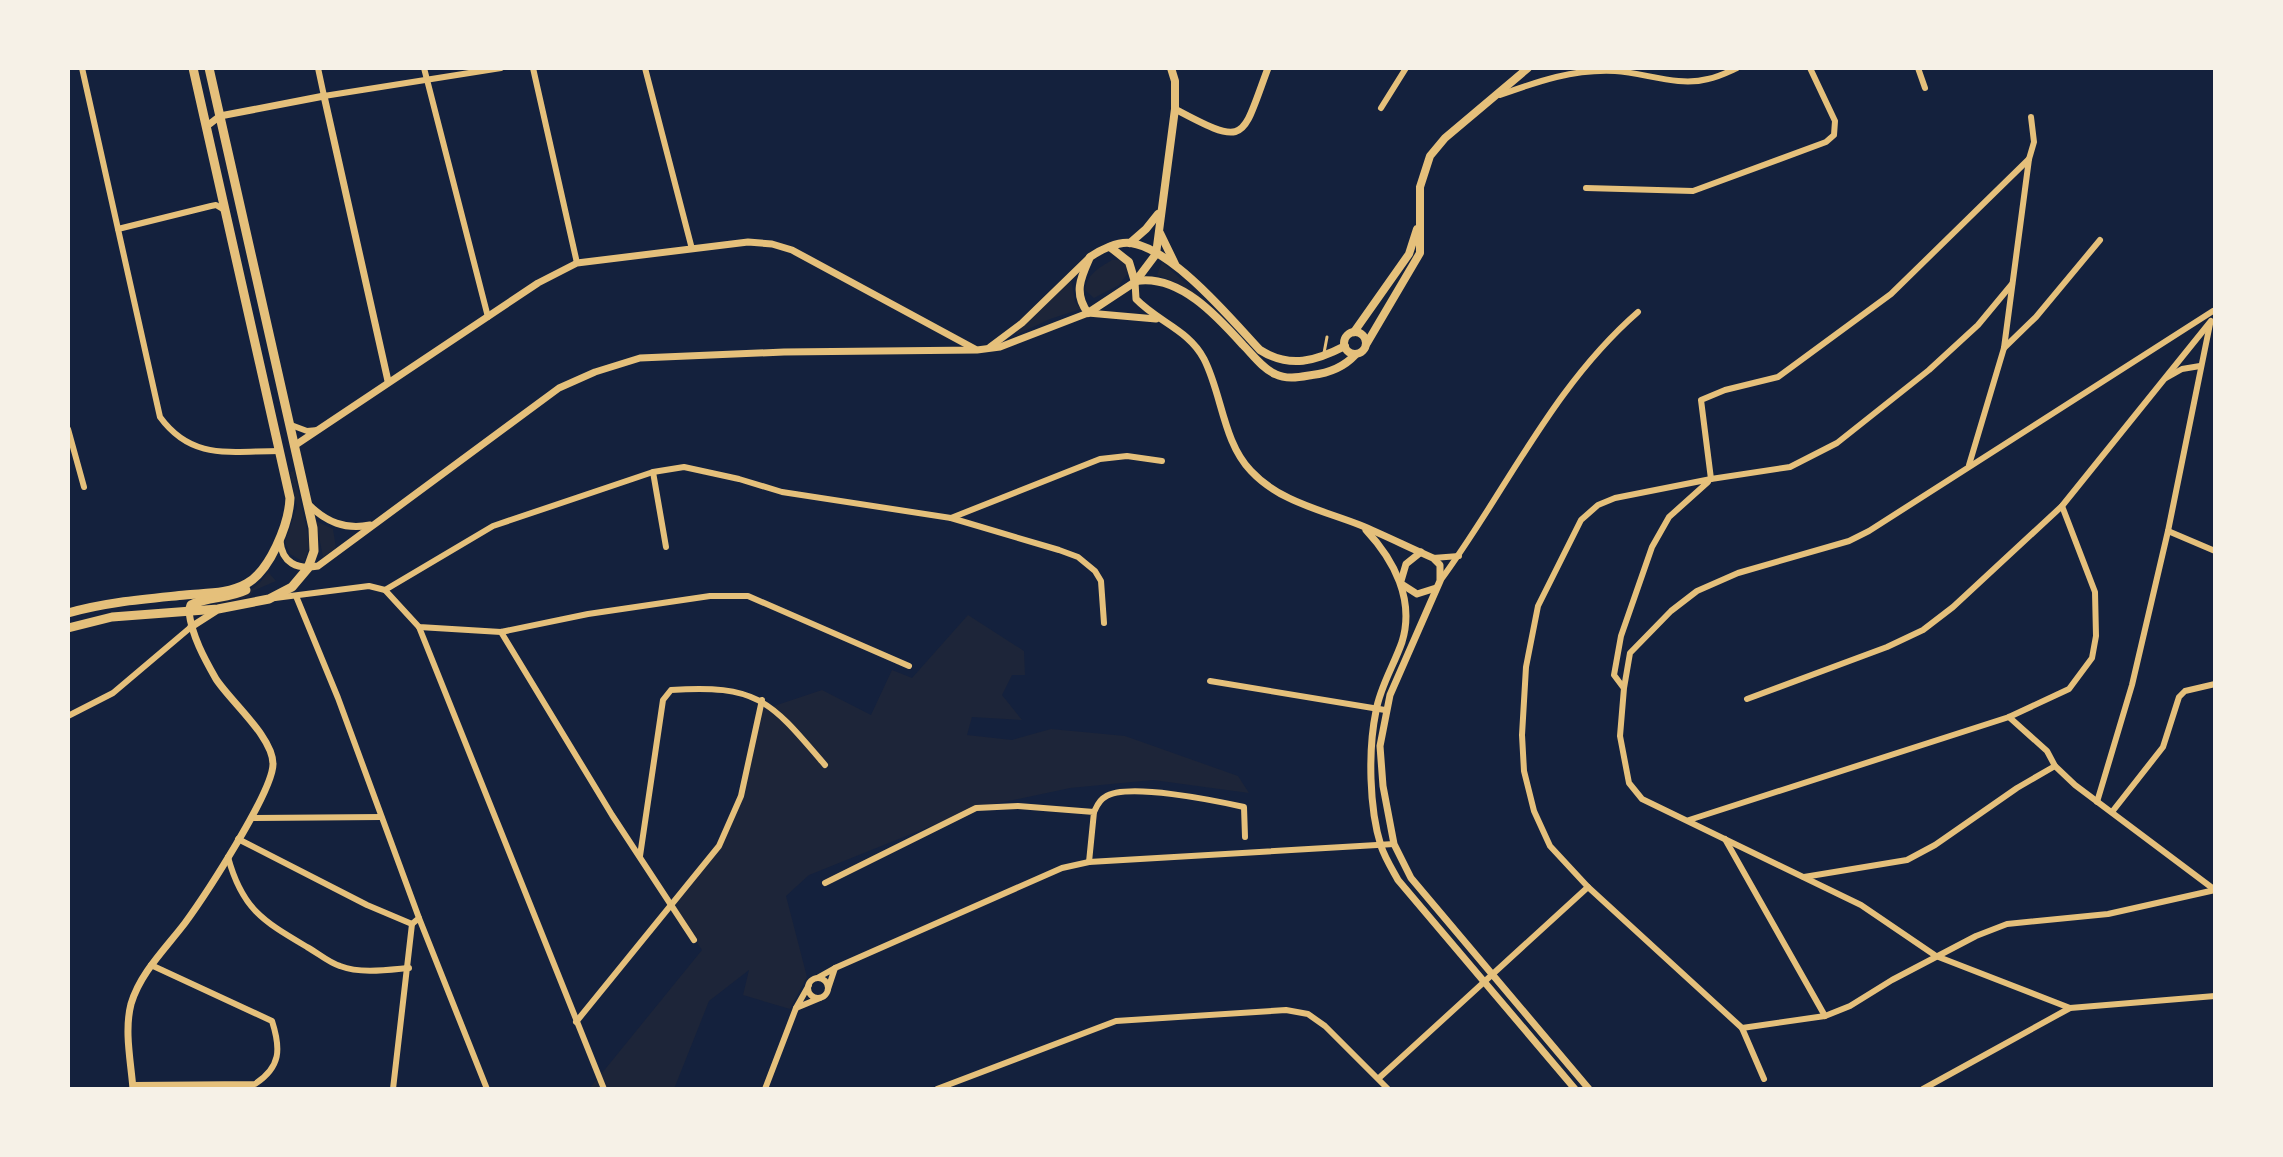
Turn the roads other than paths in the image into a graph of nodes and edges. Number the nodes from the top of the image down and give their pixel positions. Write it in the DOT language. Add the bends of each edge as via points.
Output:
graph roads {
  1 [pos="82,68"];
  2 [pos="193,68"];
  3 [pos="209,68"];
  4 [pos="318,68"];
  5 [pos="424,68"];
  6 [pos="501,68"];
  7 [pos="533,68"];
  8 [pos="645,68"];
  9 [pos="1268,68"];
  10 [pos="1406,68"];
  11 [pos="1528,68"];
  12 [pos="1737,68"];
  13 [pos="1810,68"];
  14 [pos="1918,68"];
  15 [pos="1170,69"];
  16 [pos="427,80"];
  17 [pos="1925,88"];
  18 [pos="324,96"];
  19 [pos="1496,96"];
  20 [pos="1381,108"];
  21 [pos="1175,109"];
  22 [pos="220,116"];
  23 [pos="2031,117"];
  24 [pos="207,126"];
  25 [pos="2029,159"];
  26 [pos="1586,188"];
  27 [pos="221,194"];
  28 [pos="211,206"];
  29 [pos="1161,210"];
  30 [pos="226,211"];
  31 [pos="1420,216"];
  32 [pos="118,229"];
  33 [pos="1159,229"];
  34 [pos="2100,240"];
  35 [pos="1130,243"];
  36 [pos="1110,247"];
  37 [pos="692,249"];
  38 [pos="1156,254"];
  39 [pos="1090,257"];
  40 [pos="577,263"];
  41 [pos="1178,268"];
  42 [pos="1135,282"];
  43 [pos="2012,284"];
  44 [pos="2214,308"];
  45 [pos="1638,312"];
  46 [pos="1088,313"];
  47 [pos="488,317"];
  48 [pos="1159,319"];
  49 [pos="2211,321"];
  50 [pos="1354,332"];
  51 [pos="1327,337"];
  52 [pos="1367,343"];
  53 [pos="1345,346"];
  54 [pos="988,348"];
  55 [pos="2004,348"];
  56 [pos="977,350"];
  57 [pos="1355,355"];
  58 [pos="1321,358"];
  59 [pos="2200,366"];
  60 [pos="2163,379"];
  61 [pos="388,381"];
  62 [pos="288,423"];
  63 [pos="68,429"];
  64 [pos="318,430"];
  65 [pos="294,446"];
  66 [pos="279,451"];
  67 [pos="1162,461"];
  68 [pos="1969,465"];
  69 [pos="653,472"];
  70 [pos="1711,479"];
  71 [pos="84,487"];
  72 [pos="308,504"];
  73 [pos="2062,506"];
  74 [pos="951,518"];
  75 [pos="372,524"];
  76 [pos="1363,526"];
  77 [pos="2168,531"];
  78 [pos="280,539"];
  79 [pos="666,547"];
  80 [pos="274,549"];
  81 [pos="2215,551"];
  82 [pos="1421,552"];
  83 [pos="1459,556"];
  84 [pos="1433,558"];
  85 [pos="308,568"];
  86 [pos="1402,583"];
  87 [pos="1439,584"];
  88 [pos="385,590"];
  89 [pos="294,592"];
  90 [pos="218,609"];
  91 [pos="189,612"];
  92 [pos="68,613"];
  93 [pos="1104,623"];
  94 [pos="191,627"];
  95 [pos="419,627"];
  96 [pos="68,628"];
  97 [pos="501,632"];
  98 [pos="909,666"];
  99 [pos="1210,681"];
  100 [pos="2215,684"];
  101 [pos="1624,688"];
  102 [pos="1747,699"];
  103 [pos="762,700"];
  104 [pos="1376,708"];
  105 [pos="1385,710"];
  106 [pos="68,716"];
  107 [pos="2009,717"];
  108 [pos="825,765"];
  109 [pos="2055,766"];
  110 [pos="2097,802"];
  111 [pos="1094,812"];
  112 [pos="2112,812"];
  113 [pos="381,817"];
  114 [pos="252,818"];
  115 [pos="1689,820"];
  116 [pos="1245,837"];
  117 [pos="238,839"];
  118 [pos="1725,839"];
  119 [pos="1394,844"];
  120 [pos="1381,846"];
  121 [pos="640,856"];
  122 [pos="227,857"];
  123 [pos="1089,862"];
  124 [pos="1804,877"];
  125 [pos="825,883"];
  126 [pos="1588,887"];
  127 [pos="2215,890"];
  128 [pos="670,904"];
  129 [pos="419,918"];
  130 [pos="412,924"];
  131 [pos="694,940"];
  132 [pos="1936,956"];
  133 [pos="151,965"];
  134 [pos="409,968"];
  135 [pos="835,968"];
  136 [pos="1492,974"];
  137 [pos="1484,981"];
  138 [pos="811,983"];
  139 [pos="828,989"];
  140 [pos="2215,996"];
  141 [pos="821,998"];
  142 [pos="796,1008"];
  143 [pos="2070,1008"];
  144 [pos="1825,1016"];
  145 [pos="576,1022"];
  146 [pos="1742,1028"];
  147 [pos="1379,1078"];
  148 [pos="1764,1079"];
  149 [pos="133,1087"];
  150 [pos="393,1089"];
  151 [pos="487,1089"];
  152 [pos="604,1089"];
  153 [pos="765,1089"];
  154 [pos="937,1089"];
  155 [pos="1388,1089"];
  156 [pos="1575,1089"];
  157 [pos="1589,1089"];
  158 [pos="1923,1089"];
  1 -- 32 [label="street"];
  2 -- 24 [label="main road"];
  3 -- 22 [label="main road"];
  4 -- 18 [label="street"];
  5 -- 16 [label="street"];
  6 -- 16 [label="street"];
  7 -- 40 [label="street"];
  8 -- 37 [label="street"];
  9 -- 21 [label="street" via="1241,130 1214,129"];
  10 -- 20 [label="street"];
  11 -- 19 [label="main road"];
  12 -- 19 [label="street" via="1686,82 1616,71 1571,74"];
  13 -- 26 [label="street" via="1835,121 1834,135 1826,142 1693,191"];
  14 -- 17 [label="street"];
  15 -- 21 [label="main road"];
  16 -- 18 [label="street"];
  16 -- 47 [label="street"];
  18 -- 22 [label="street"];
  18 -- 61 [label="street"];
  19 -- 31 [label="main road" via="1435,149 1420,187"];
  21 -- 29 [label="main road"];
  22 -- 24 [label="street"];
  22 -- 62 [label="main road"];
  23 -- 25 [label="street" via="2034,142"];
  24 -- 27 [label="main road"];
  25 -- 43 [label="street"];
  25 -- 70 [label="street" via="1891,294 1778,377 1701,400"];
  27 -- 28 [label="street"];
  27 -- 30 [label="main road"];
  28 -- 30 [label="street"];
  28 -- 32 [label="street"];
  29 -- 33 [label="main road"];
  29 -- 35 [label="main road"];
  30 -- 66 [label="main road"];
  31 -- 50 [label="main road" via="1409,254"];
  31 -- 52 [label="main road" via="1415,266"];
  32 -- 66 [label="street" via="160,417 173,435 196,448"];
  33 -- 38 [label="main road"];
  33 -- 41 [label="main road"];
  34 -- 55 [label="street"];
  35 -- 36 [label="main road"];
  35 -- 38 [label="main road"];
  36 -- 39 [label="main road"];
  36 -- 42 [label="main road" via="1129,262"];
  37 -- 40 [label="street"];
  37 -- 56 [label="street" via="748,242 792,250"];
  38 -- 41 [label="main road"];
  38 -- 42 [label="main road"];
  39 -- 46 [label="main road" via="1079,283 1079,297"];
  39 -- 54 [label="street"];
  40 -- 47 [label="street"];
  41 -- 58 [label="main road" via="1271,357 1297,363"];
  42 -- 46 [label="main road"];
  42 -- 48 [label="street" via="1136,299"];
  42 -- 57 [label="main road" via="1153,280 1178,289 1279,376 1327,373"];
  43 -- 55 [label="street"];
  43 -- 70 [label="street" via="1978,325 1929,370 1837,443 1790,467"];
  44 -- 49 [label="street"];
  44 -- 68 [label="street"];
  45 -- 83 [label="street" via="1607,338 1553,407"];
  46 -- 48 [label="street"];
  46 -- 54 [label="street"];
  47 -- 61 [label="street"];
  48 -- 76 [label="street" via="1183,334 1205,360 1236,451 1249,470 1278,493"];
  49 -- 59 [label="street"];
  49 -- 60 [label="street"];
  50 -- 52 [label="main road"];
  50 -- 53 [label="main road"];
  51 -- 58 [label="lane"];
  52 -- 57 [label="main road"];
  53 -- 57 [label="main road"];
  53 -- 58 [label="main road"];
  54 -- 56 [label="street"];
  55 -- 68 [label="street"];
  56 -- 75 [label="street" via="640,358 559,388"];
  59 -- 60 [label="street"];
  59 -- 77 [label="street"];
  60 -- 73 [label="street"];
  61 -- 64 [label="street"];
  62 -- 64 [label="street" via="300,430"];
  62 -- 65 [label="main road"];
  63 -- 71 [label="street"];
  64 -- 65 [label="street"];
  65 -- 72 [label="main road"];
  66 -- 78 [label="main road" via="290,498"];
  67 -- 74 [label="street" via="1100,459"];
  68 -- 101 [label="street" via="1849,541 1738,573 1697,591 1630,653"];
  69 -- 74 [label="street" via="684,467 782,492"];
  69 -- 79 [label="street"];
  69 -- 88 [label="street" via="493,526"];
  70 -- 101 [label="street" via="1669,517 1652,547 1621,636 1614,675"];
  70 -- 126 [label="street" via="1598,505 1581,520 1538,606 1526,667 1524,771 1550,846"];
  72 -- 75 [label="street" via="338,524"];
  72 -- 85 [label="main road" via="314,551"];
  73 -- 102 [label="street" via="1923,630"];
  73 -- 107 [label="street" via="2095,592 2092,658 2069,689"];
  74 -- 93 [label="street" via="1078,557 1101,581"];
  75 -- 85 [label="street" via="318,566"];
  76 -- 82 [label="street"];
  76 -- 86 [label="street"];
  77 -- 81 [label="street"];
  77 -- 110 [label="street" via="2132,685"];
  78 -- 80 [label="main road"];
  78 -- 85 [label="street" via="287,560"];
  80 -- 91 [label="main road" via="252,586 229,597 196,602"];
  80 -- 92 [label="main road" via="247,584"];
  82 -- 84 [label="street"];
  82 -- 86 [label="street" via="1406,564"];
  83 -- 84 [label="street"];
  83 -- 87 [label="street"];
  84 -- 87 [label="street" via="1440,565"];
  85 -- 89 [label="main road"];
  86 -- 87 [label="street" via="1417,594"];
  86 -- 104 [label="street" via="1402,640"];
  87 -- 105 [label="street"];
  88 -- 89 [label="street" via="369,586"];
  88 -- 95 [label="street"];
  89 -- 90 [label="main road"];
  89 -- 113 [label="street"];
  90 -- 91 [label="main road"];
  90 -- 94 [label="street"];
  91 -- 94 [label="street"];
  91 -- 96 [label="main road" via="112,617"];
  94 -- 106 [label="street" via="113,693"];
  94 -- 114 [label="street" via="217,680 270,748 271,779"];
  95 -- 97 [label="street"];
  95 -- 145 [label="street"];
  97 -- 98 [label="street" via="680,600 748,596"];
  97 -- 121 [label="street"];
  99 -- 104 [label="street"];
  100 -- 112 [label="street" via="2179,697 2163,747"];
  101 -- 115 [label="street" via="1620,736 1629,783 1642,799"];
  103 -- 108 [label="street"];
  103 -- 121 [label="street" via="702,688 671,690 663,700"];
  103 -- 128 [label="street" via="741,796 719,846"];
  104 -- 105 [label="street"];
  104 -- 120 [label="street" via="1371,747"];
  105 -- 119 [label="street" via="1380,746"];
  107 -- 109 [label="street" via="2047,751"];
  107 -- 115 [label="street"];
  109 -- 110 [label="street"];
  109 -- 124 [label="street" via="1907,860"];
  110 -- 112 [label="street"];
  111 -- 116 [label="street" via="1106,795 1118,792 1185,795 1244,807"];
  111 -- 123 [label="street"];
  111 -- 125 [label="street" via="976,808"];
  112 -- 127 [label="street"];
  113 -- 114 [label="street"];
  113 -- 129 [label="street"];
  114 -- 117 [label="street"];
  115 -- 118 [label="street"];
  117 -- 122 [label="street"];
  117 -- 130 [label="street"];
  118 -- 124 [label="street"];
  118 -- 144 [label="street"];
  119 -- 120 [label="street"];
  119 -- 136 [label="street" via="1411,878"];
  120 -- 123 [label="street"];
  120 -- 137 [label="street" via="1398,880"];
  121 -- 128 [label="street"];
  122 -- 133 [label="street"];
  122 -- 134 [label="street" via="235,884 268,924 340,966"];
  123 -- 135 [label="street" via="1062,868"];
  124 -- 132 [label="street" via="1861,905"];
  126 -- 136 [label="street"];
  126 -- 146 [label="street"];
  127 -- 132 [label="street" via="2108,914 2007,924"];
  128 -- 131 [label="street"];
  128 -- 145 [label="street"];
  129 -- 130 [label="street"];
  129 -- 151 [label="street"];
  130 -- 134 [label="street"];
  132 -- 143 [label="street"];
  132 -- 144 [label="street"];
  133 -- 149 [label="street" via="128,1019"];
  133 -- 149 [label="street" via="272,1021 276,1064 255,1084"];
  134 -- 150 [label="street"];
  135 -- 138 [label="street"];
  135 -- 139 [label="street"];
  136 -- 137 [label="street"];
  136 -- 157 [label="street"];
  137 -- 147 [label="street"];
  137 -- 156 [label="street"];
  138 -- 139 [label="street" via="822,979"];
  138 -- 141 [label="street" via="811,994"];
  138 -- 142 [label="street"];
  139 -- 141 [label="street"];
  140 -- 143 [label="street"];
  141 -- 142 [label="street"];
  142 -- 153 [label="street"];
  143 -- 158 [label="street"];
  144 -- 146 [label="street"];
  145 -- 152 [label="street"];
  146 -- 148 [label="street"];
  147 -- 154 [label="street" via="1325,1026 1308,1014 1286,1010 1116,1021"];
  147 -- 155 [label="street"];
}
